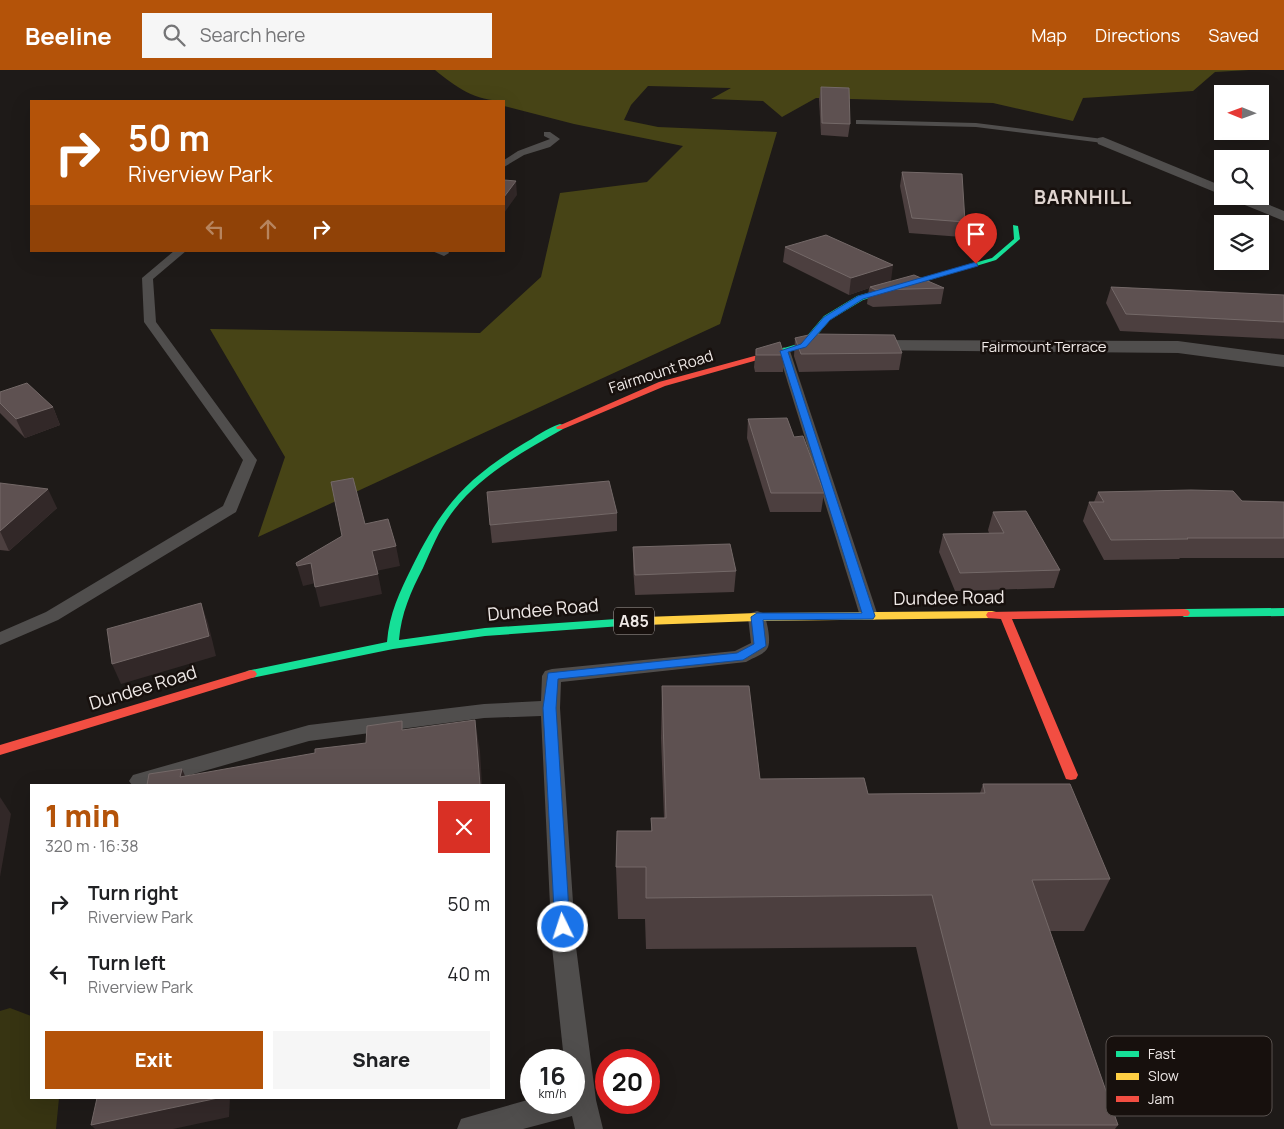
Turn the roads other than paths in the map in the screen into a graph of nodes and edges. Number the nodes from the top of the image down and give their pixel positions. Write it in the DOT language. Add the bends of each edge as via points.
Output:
graph roads {
  1 [pos="859,122"];
  2 [pos="547,134"];
  3 [pos="1103,141"];
  4 [pos="505,163"];
  5 [pos="1214,188"];
  6 [pos="1257,205"];
  7 [pos="1284,216"];
  8 [pos="1016,226"];
  9 [pos="180,252"];
  10 [pos="804,345"];
  11 [pos="784,351"];
  12 [pos="1272,363"];
  13 [pos="1284,612"];
  14 [pos="1005,615"];
  15 [pos="869,616"];
  16 [pos="757,617"];
  17 [pos="0,639"];
  18 [pos="393,645"];
  19 [pos="550,708"];
  20 [pos="0,750"];
  21 [pos="1071,775"];
  22 [pos="140,781"];
  23 [pos="572,1049"];
  24 [pos="527,1114"];
  25 [pos="582,1114"];
  26 [pos="471,1129"];
  27 [pos="589,1129"];
  1 -- 3 [label="lane" via="976,125"];
  2 -- 4 [label="lane" via="556,139 521,152"];
  3 -- 5 [label="street"];
  6 -- 7 [label="street"];
  8 -- 10 [label="street" via="1017,238 994,259 860,298 827,318"];
  9 -- 17 [label="lane" via="147,278 150,322 250,460 230,508 52,616"];
  10 -- 11 [label="street, Fairmount Road"];
  10 -- 12 [label="street, Fairmount Terrace" via="918,349 1178,347"];
  11 -- 15 [label="lane"];
  11 -- 18 [label="street, Fairmount Road" via="662,384 567,423 509,456 452,506 435,532 402,600 394,622"];
  13 -- 14 [label="street, Dundee Road / A85"];
  14 -- 15 [label="street, Dundee Road / A85"];
  14 -- 21 [label="street"];
  15 -- 16 [label="street, Dundee Road / A85"];
  16 -- 18 [label="street, Dundee Road / A85" via="610,622 485,632"];
  16 -- 19 [label="lane" via="760,646 739,657 552,676"];
  18 -- 20 [label="street, Dundee Road / A85" via="266,669"];
  19 -- 22 [label="lane" via="484,711 309,733"];
  19 -- 23 [label="lane"];
  24 -- 26 [label="lane"];
  25 -- 27 [label="lane"];
}
